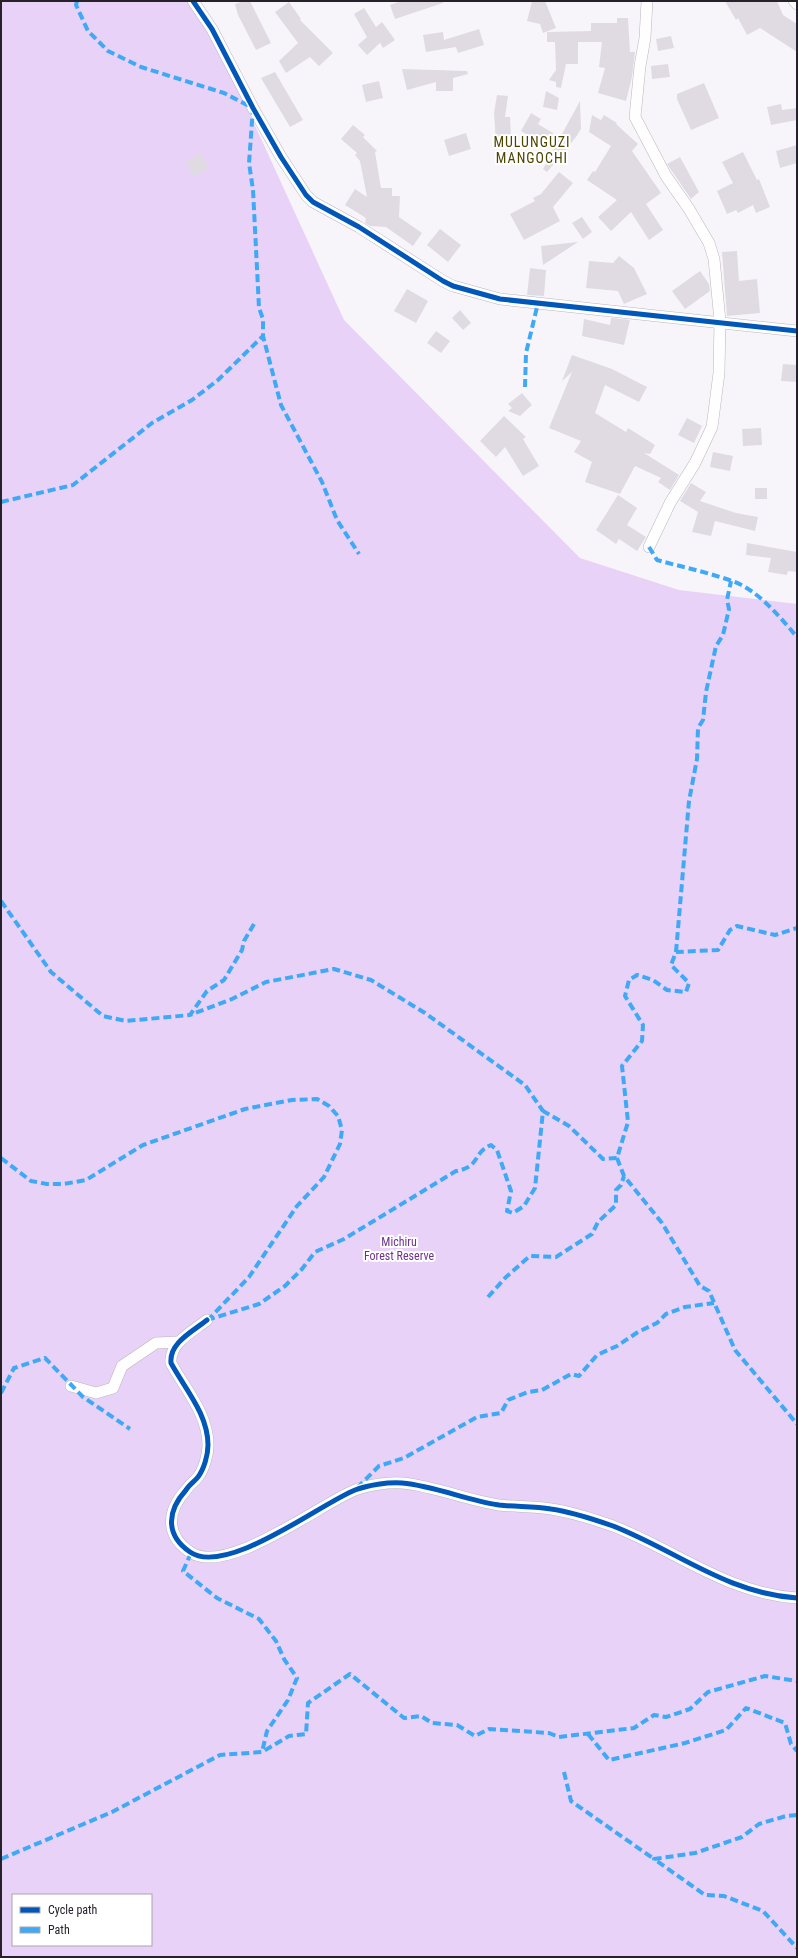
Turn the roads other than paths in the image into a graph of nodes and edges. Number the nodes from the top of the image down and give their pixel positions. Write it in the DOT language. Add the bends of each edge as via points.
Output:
graph roads {
  1 [pos="193,1"];
  2 [pos="647,1"];
  3 [pos="794,1"];
  4 [pos="797,4"];
  5 [pos="720,321"];
  6 [pos="797,331"];
  7 [pos="649,547"];
  8 [pos="207,1320"];
  9 [pos="179,1342"];
  10 [pos="71,1386"];
  11 [pos="797,1598"];
  1 -- 5 [label="street" via="212,29 281,157 313,202 359,227 453,286 500,299"];
  2 -- 5 [label="street" via="635,117 666,176 709,243 714,259"];
  3 -- 4 [label="street"];
  5 -- 6 [label="street"];
  5 -- 7 [label="street" via="719,373 712,427"];
  8 -- 9 [label="street"];
  9 -- 10 [label="street" via="156,1343 122,1366 113,1388 96,1393"];
  9 -- 11 [label="street" via="170,1356 171,1363 196,1404 206,1428 208,1446 204,1465 198,1477 176,1502 173,1511 171,1530 191,1553 210,1557 246,1548 288,1528 355,1490 401,1483 500,1505 552,1509 580,1516 614,1526 743,1589 774,1597"];
}
